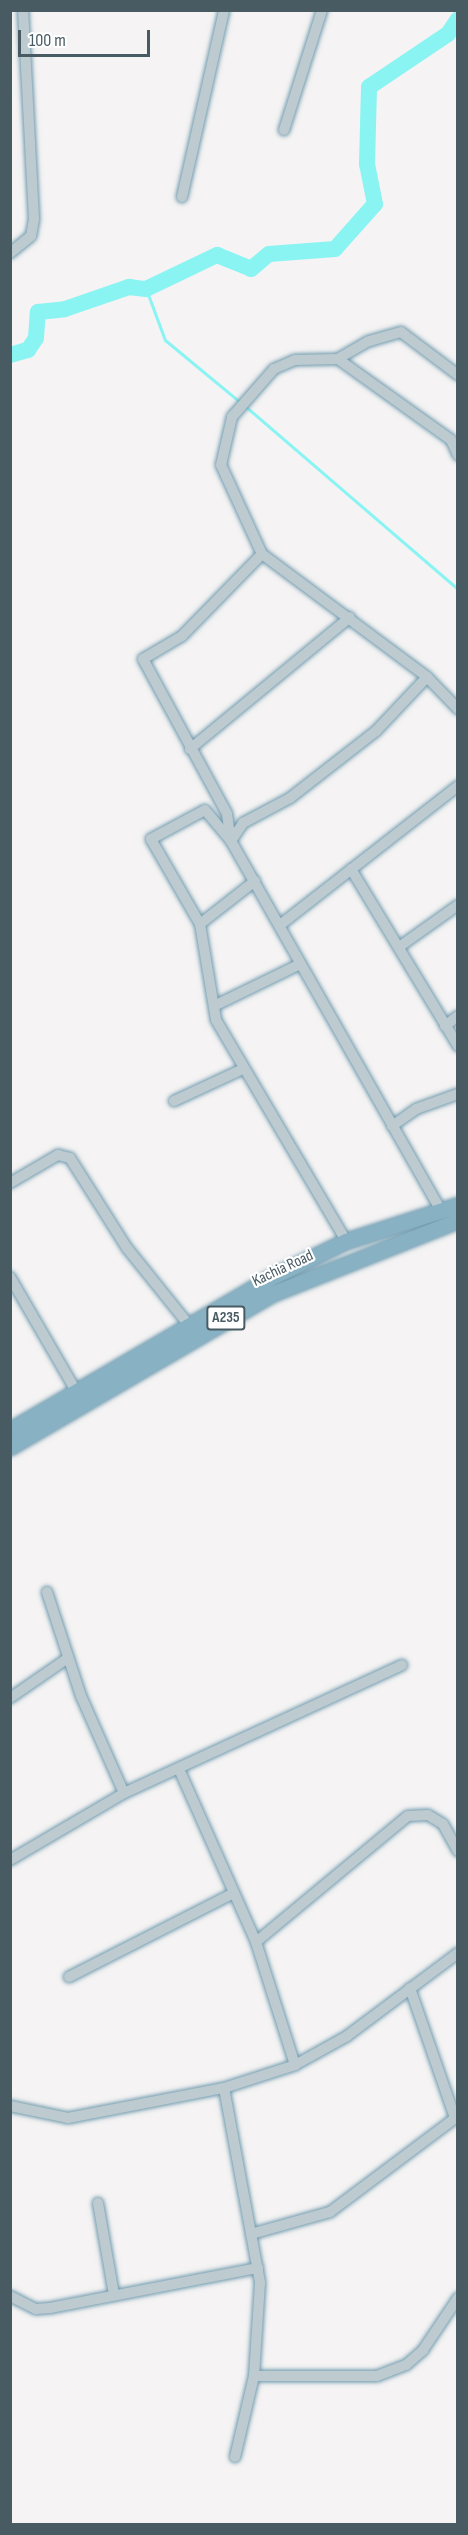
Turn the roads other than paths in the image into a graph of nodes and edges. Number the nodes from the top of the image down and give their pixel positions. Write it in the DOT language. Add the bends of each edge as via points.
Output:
graph roads {
  1 [pos="23,10"];
  2 [pos="224,10"];
  3 [pos="322,10"];
  4 [pos="23,72"];
  5 [pos="10,74"];
  6 [pos="284,130"];
  7 [pos="182,197"];
  8 [pos="10,253"];
  9 [pos="338,359"];
  10 [pos="458,375"];
  11 [pos="458,455"];
  12 [pos="262,554"];
  13 [pos="350,617"];
  14 [pos="427,677"];
  15 [pos="458,709"];
  16 [pos="190,749"];
  17 [pos="458,786"];
  18 [pos="231,841"];
  19 [pos="351,869"];
  20 [pos="255,881"];
  21 [pos="458,905"];
  22 [pos="200,924"];
  23 [pos="280,925"];
  24 [pos="399,947"];
  25 [pos="300,964"];
  26 [pos="214,1006"];
  27 [pos="458,1016"];
  28 [pos="445,1026"];
  29 [pos="458,1046"];
  30 [pos="243,1069"];
  31 [pos="458,1094"];
  32 [pos="174,1101"];
  33 [pos="392,1126"];
  34 [pos="10,1183"];
  35 [pos="458,1205"];
  36 [pos="441,1210"];
  37 [pos="458,1220"];
  38 [pos="346,1241"];
  39 [pos="10,1277"];
  40 [pos="188,1324"];
  41 [pos="76,1391"];
  42 [pos="10,1430"];
  43 [pos="10,1447"];
  44 [pos="47,1592"];
  45 [pos="68,1658"];
  46 [pos="402,1665"];
  47 [pos="10,1698"];
  48 [pos="179,1769"];
  49 [pos="124,1793"];
  50 [pos="458,1851"];
  51 [pos="10,1860"];
  52 [pos="232,1894"];
  53 [pos="256,1942"];
  54 [pos="458,1953"];
  55 [pos="69,1977"];
  56 [pos="410,1988"];
  57 [pos="295,2065"];
  58 [pos="224,2088"];
  59 [pos="10,2106"];
  60 [pos="456,2117"];
  61 [pos="98,2203"];
  62 [pos="251,2234"];
  63 [pos="258,2268"];
  64 [pos="114,2295"];
  65 [pos="10,2296"];
  66 [pos="458,2298"];
  67 [pos="254,2376"];
  68 [pos="235,2457"];
  1 -- 4 [label="street"];
  2 -- 7 [label="street"];
  3 -- 6 [label="street"];
  4 -- 5 [label="street"];
  4 -- 8 [label="street" via="34,219 31,236"];
  9 -- 10 [label="street" via="367,342 401,332"];
  9 -- 11 [label="street" via="451,440"];
  9 -- 12 [label="street" via="295,360 274,369 232,417 222,465"];
  12 -- 13 [label="street"];
  12 -- 16 [label="street" via="182,636 143,659"];
  13 -- 14 [label="street"];
  13 -- 16 [label="street"];
  14 -- 15 [label="street"];
  14 -- 18 [label="street" via="376,731 290,798 243,824"];
  16 -- 18 [label="street" via="227,814"];
  17 -- 19 [label="street"];
  18 -- 20 [label="street"];
  18 -- 22 [label="street" via="204,810 151,839"];
  19 -- 23 [label="street"];
  19 -- 24 [label="street"];
  20 -- 22 [label="street"];
  20 -- 23 [label="street"];
  21 -- 24 [label="street"];
  22 -- 26 [label="street"];
  23 -- 25 [label="street"];
  24 -- 28 [label="street"];
  25 -- 26 [label="street"];
  25 -- 33 [label="street"];
  26 -- 30 [label="street" via="222,1034"];
  27 -- 28 [label="street"];
  28 -- 29 [label="street"];
  30 -- 32 [label="street"];
  30 -- 38 [label="street"];
  31 -- 33 [label="street" via="416,1109"];
  33 -- 36 [label="street"];
  34 -- 40 [label="street" via="58,1155 70,1158 128,1248"];
  35 -- 36 [label="highway, Kachia Road / A235"];
  36 -- 38 [label="highway, Kachia Road / A235"];
  37 -- 43 [label="highway, Kachia Road / A235" via="337,1264 258,1301"];
  38 -- 40 [label="highway, Kachia Road / A235"];
  39 -- 41 [label="street"];
  40 -- 41 [label="highway, Kachia Road / A235"];
  41 -- 42 [label="highway, Kachia Road / A235"];
  44 -- 45 [label="street"];
  45 -- 47 [label="street"];
  45 -- 49 [label="street"];
  46 -- 48 [label="street"];
  48 -- 49 [label="street"];
  48 -- 52 [label="street"];
  49 -- 51 [label="street"];
  50 -- 53 [label="street" via="443,1824 428,1815 408,1816"];
  52 -- 53 [label="street"];
  52 -- 55 [label="street"];
  53 -- 57 [label="street"];
  54 -- 56 [label="street"];
  56 -- 57 [label="street"];
  56 -- 60 [label="street"];
  57 -- 58 [label="street"];
  58 -- 59 [label="street" via="68,2118"];
  58 -- 62 [label="street"];
  60 -- 62 [label="street" via="330,2212"];
  61 -- 64 [label="street"];
  62 -- 63 [label="street"];
  63 -- 64 [label="street"];
  63 -- 67 [label="street"];
  64 -- 65 [label="street" via="50,2308 28,2306"];
  66 -- 67 [label="street" via="423,2350 406,2366 377,2376"];
  67 -- 68 [label="street"];
}
